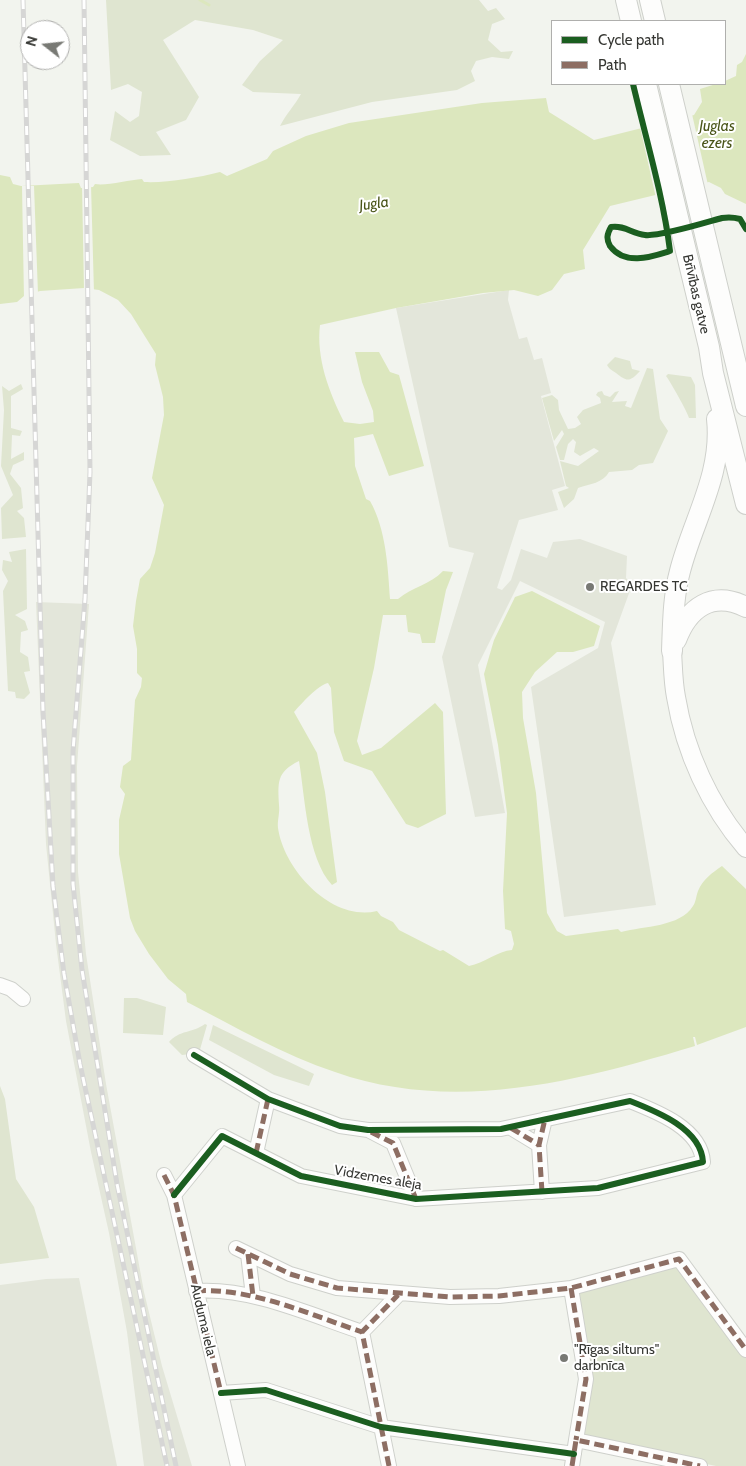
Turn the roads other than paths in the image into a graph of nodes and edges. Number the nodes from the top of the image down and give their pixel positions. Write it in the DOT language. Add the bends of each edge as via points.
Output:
graph roads {
  1 [pos="626,0"];
  2 [pos="650,0"];
  3 [pos="631,20"];
  4 [pos="655,20"];
  5 [pos="646,85"];
  6 [pos="669,85"];
  7 [pos="713,373"];
  8 [pos="746,406"];
  9 [pos="746,504"];
  10 [pos="746,607"];
  11 [pos="672,651"];
  12 [pos="746,848"];
  13 [pos="0,985"];
  14 [pos="23,999"];
  15 [pos="194,1055"];
  16 [pos="268,1100"];
  17 [pos="545,1119"];
  18 [pos="511,1128"];
  19 [pos="368,1130"];
  20 [pos="539,1145"];
  21 [pos="256,1153"];
  22 [pos="164,1175"];
  23 [pos="542,1192"];
  24 [pos="174,1195"];
  25 [pos="416,1199"];
  26 [pos="571,1288"];
  27 [pos="196,1290"];
  28 [pos="398,1295"];
  29 [pos="254,1296"];
  30 [pos="362,1332"];
  31 [pos="746,1350"];
  32 [pos="220,1393"];
  33 [pos="381,1426"];
  34 [pos="576,1440"];
  35 [pos="573,1460"];
  36 [pos="238,1466"];
  37 [pos="390,1466"];
  38 [pos="700,1466"];
  1 -- 3 [label="highway"];
  2 -- 4 [label="highway"];
  5 -- 7 [label="highway, Brīvības gatve"];
  6 -- 8 [label="highway, Brīvības gatve"];
  7 -- 9 [label="highway, Brīvības gatve"];
  7 -- 11 [label="highway" via="718,427 714,469 674,594"];
  10 -- 11 [label="highway" via="723,600 706,603 682,624"];
  11 -- 12 [label="main road" via="676,697 690,751 710,797"];
  13 -- 14 [label="street" via="12,989"];
  15 -- 16 [label="street"];
  16 -- 19 [label="street" via="340,1126"];
  16 -- 21 [label="street"];
  17 -- 18 [label="street"];
  17 -- 20 [label="street"];
  17 -- 23 [label="street, Vidzemes aleja" via="630,1101 683,1127 702,1150 703,1162 598,1188"];
  18 -- 19 [label="street" via="486,1131"];
  18 -- 20 [label="street"];
  19 -- 25 [label="street" via="393,1143"];
  20 -- 23 [label="street"];
  21 -- 24 [label="street, Vidzemes aleja" via="222,1136"];
  21 -- 25 [label="street, Vidzemes aleja" via="301,1176"];
  22 -- 24 [label="street, Auduma iela"];
  23 -- 25 [label="street, Vidzemes aleja"];
  24 -- 27 [label="street, Auduma iela"];
  26 -- 28 [label="street" via="499,1296"];
  26 -- 31 [label="street" via="679,1259"];
  26 -- 34 [label="street" via="586,1379"];
  27 -- 29 [label="street"];
  27 -- 32 [label="street, Auduma iela"];
  28 -- 29 [label="street" via="337,1288 290,1274 242,1251"];
  28 -- 30 [label="street"];
  29 -- 30 [label="street"];
  30 -- 33 [label="street"];
  32 -- 33 [label="street" via="266,1390"];
  32 -- 36 [label="street, Auduma iela"];
  33 -- 35 [label="street"];
  33 -- 37 [label="street"];
  34 -- 35 [label="street"];
  34 -- 38 [label="street"];
}
